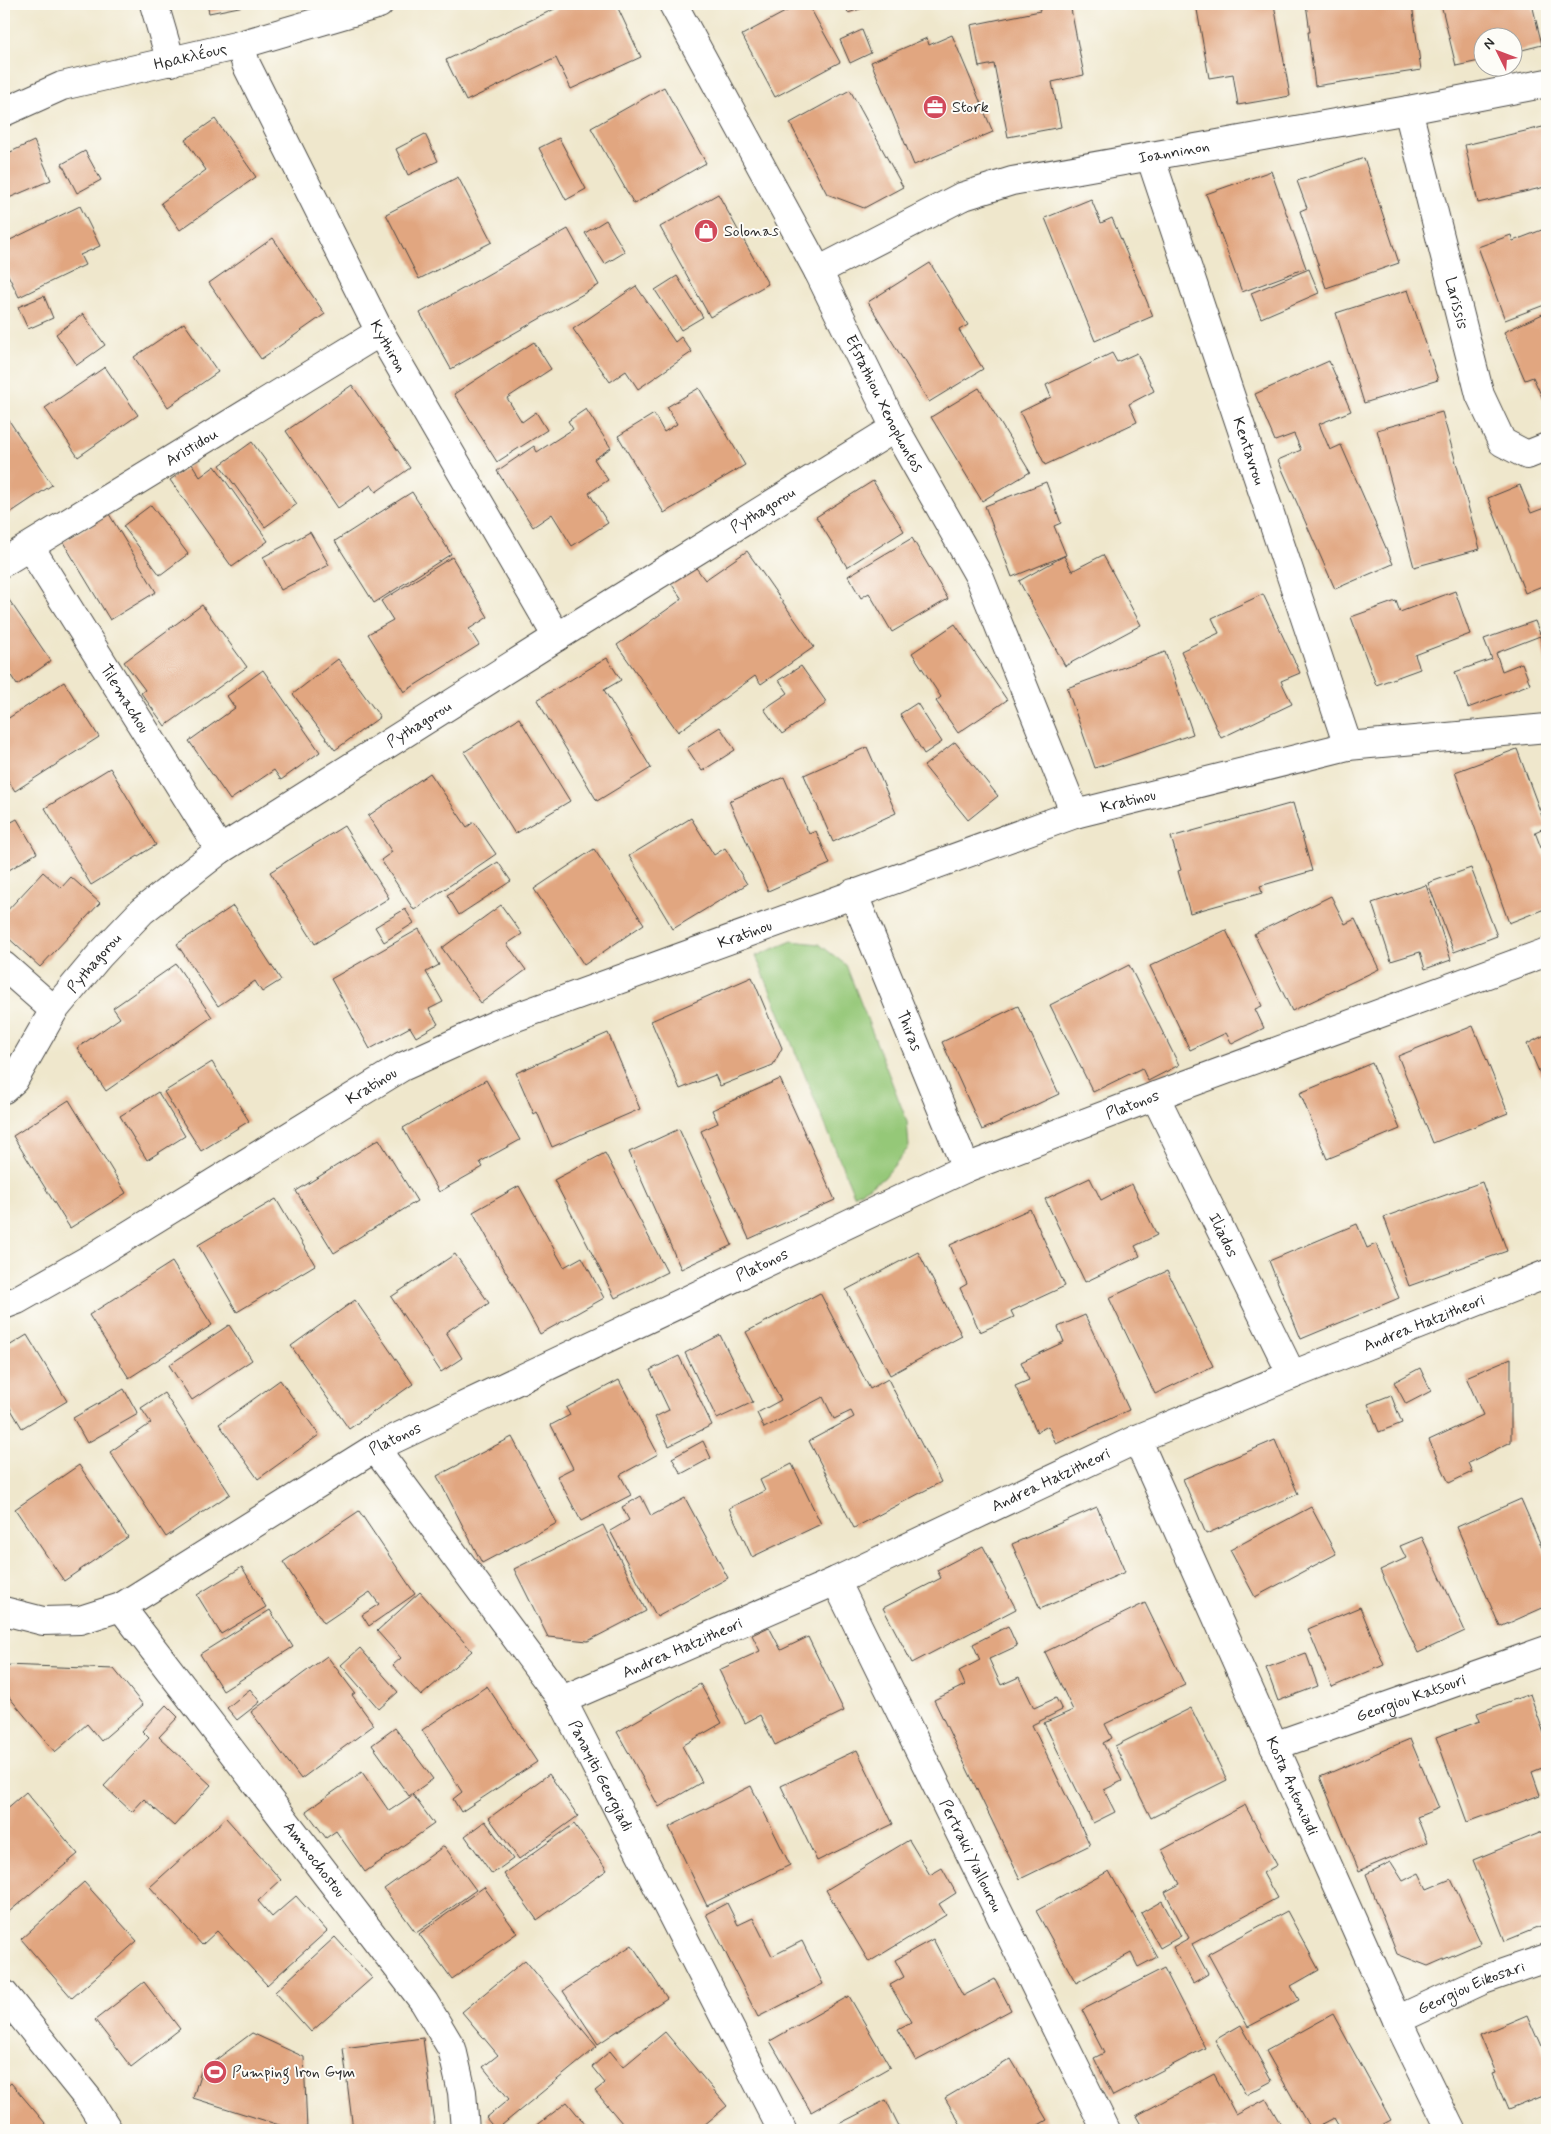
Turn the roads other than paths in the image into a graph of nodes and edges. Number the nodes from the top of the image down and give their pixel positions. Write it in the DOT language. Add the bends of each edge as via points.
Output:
graph roads {
  1 [pos="154,4"];
  2 [pos="379,4"];
  3 [pos="673,4"];
  4 [pos="240,45"];
  5 [pos="171,62"];
  6 [pos="1547,83"];
  7 [pos="1408,110"];
  8 [pos="4,112"];
  9 [pos="1150,156"];
  10 [pos="818,271"];
  11 [pos="380,332"];
  12 [pos="896,428"];
  13 [pos="1547,447"];
  14 [pos="30,547"];
  15 [pos="4,562"];
  16 [pos="557,637"];
  17 [pos="1547,728"];
  18 [pos="1348,746"];
  19 [pos="1075,814"];
  20 [pos="220,850"];
  21 [pos="853,893"];
  22 [pos="1547,952"];
  23 [pos="4,966"];
  24 [pos="54,1010"];
  25 [pos="4,1089"];
  26 [pos="1156,1096"];
  27 [pos="966,1168"];
  28 [pos="1547,1274"];
  29 [pos="4,1305"];
  30 [pos="1292,1375"];
  31 [pos="1137,1439"];
  32 [pos="375,1448"];
  33 [pos="836,1582"];
  34 [pos="121,1607"];
  35 [pos="4,1611"];
  36 [pos="1547,1650"];
  37 [pos="562,1700"];
  38 [pos="1274,1746"];
  39 [pos="1547,1958"];
  40 [pos="4,1994"];
  41 [pos="1397,2020"];
  42 [pos="108,2130"];
  43 [pos="465,2130"];
  44 [pos="782,2130"];
  45 [pos="1106,2130"];
  46 [pos="1451,2130"];
  1 -- 5 [label="street"];
  2 -- 4 [label="street, Ηρακλέους"];
  3 -- 10 [label="street, Efstathiou Xenophontos"];
  4 -- 5 [label="street, Ηρακλέους"];
  4 -- 11 [label="street, Kythiron" via="246,64"];
  5 -- 8 [label="street, Ηρακλέους" via="62,86"];
  6 -- 7 [label="street, Ioanninon"];
  7 -- 9 [label="street, Ioanninon"];
  7 -- 13 [label="street, Larissis" via="1480,395 1502,442 1527,455"];
  9 -- 10 [label="street, Ioanninon" via="1012,181 960,196"];
  9 -- 18 [label="street, Kentavrou"];
  10 -- 12 [label="street, Efstathiou Xenophontos"];
  11 -- 14 [label="street, Aristidou"];
  11 -- 16 [label="street, Kythiron"];
  12 -- 16 [label="street, Pythagorou"];
  12 -- 19 [label="street, Efstathiou Xenophontos" via="979,576"];
  14 -- 15 [label="street, Aristidou"];
  14 -- 20 [label="street, Tilemachou"];
  16 -- 20 [label="street, Pythagorou"];
  17 -- 18 [label="street, Kratinou"];
  18 -- 19 [label="street, Kratinou"];
  19 -- 21 [label="street, Kratinou"];
  20 -- 24 [label="street, Pythagorou" via="142,912 99,956"];
  21 -- 27 [label="street, Thiras"];
  21 -- 29 [label="street, Kratinou" via="498,1024 402,1067 93,1257"];
  22 -- 26 [label="street, Platonos"];
  23 -- 24 [label="street"];
  24 -- 25 [label="street, Pythagorou" via="14,1080"];
  26 -- 27 [label="street, Platonos"];
  26 -- 30 [label="street, Iliados"];
  27 -- 32 [label="street, Platonos"];
  28 -- 30 [label="street, Andrea Hatzitheori"];
  30 -- 31 [label="street, Andrea Hatzitheori"];
  31 -- 33 [label="street, Andrea Hatzitheori"];
  31 -- 38 [label="street, Kosta Antoniadi"];
  32 -- 34 [label="street, Platonos"];
  32 -- 37 [label="street, Panayiti Georgiadi"];
  33 -- 37 [label="street, Andrea Hatzitheori"];
  33 -- 45 [label="street, Pertraki Yiallourou"];
  34 -- 35 [label="street, Platonos" via="80,1620 43,1621"];
  34 -- 43 [label="street, Ammochostou" via="424,2002 452,2049 462,2092"];
  36 -- 38 [label="street, Georgiou Katsouri"];
  37 -- 44 [label="street, Panayiti Georgiadi"];
  38 -- 41 [label="street, Kosta Antoniadi"];
  39 -- 41 [label="street, Georgiou Eikosari" via="1484,1980"];
  40 -- 42 [label="street" via="89,2100"];
  41 -- 46 [label="street, Kosta Antoniadi"];
}
